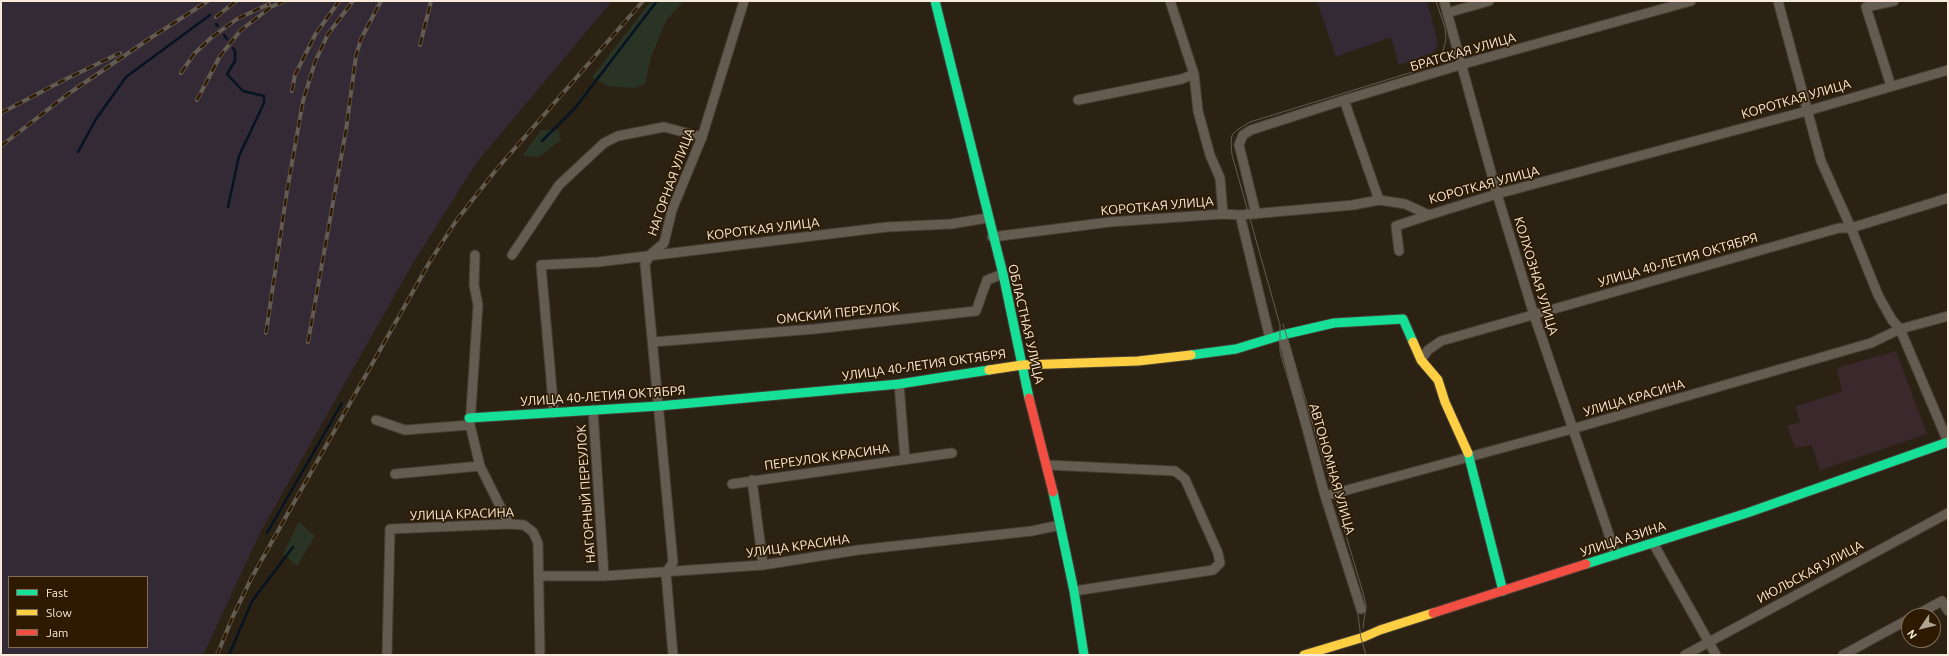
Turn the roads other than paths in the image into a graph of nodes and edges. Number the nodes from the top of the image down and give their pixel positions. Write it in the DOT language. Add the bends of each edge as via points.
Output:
graph roads {
  1 [pos="744,1"];
  2 [pos="934,1"];
  3 [pos="1170,1"];
  4 [pos="1444,1"];
  5 [pos="1489,1"];
  6 [pos="1692,1"];
  7 [pos="1778,1"];
  8 [pos="1894,1"];
  9 [pos="1447,13"];
  10 [pos="1460,65"];
  11 [pos="1948,70"];
  12 [pos="1194,74"];
  13 [pos="1891,86"];
  14 [pos="1078,100"];
  15 [pos="1344,100"];
  16 [pos="1807,111"];
  17 [pos="702,137"];
  18 [pos="1497,194"];
  19 [pos="1948,198"];
  20 [pos="1379,200"];
  21 [pos="1223,214"];
  22 [pos="1256,214"];
  23 [pos="1240,215"];
  24 [pos="1429,215"];
  25 [pos="988,218"];
  26 [pos="1851,228"];
  27 [pos="992,237"];
  28 [pos="1399,250"];
  29 [pos="475,255"];
  30 [pos="512,255"];
  31 [pos="650,255"];
  32 [pos="1003,274"];
  33 [pos="1534,315"];
  34 [pos="1948,316"];
  35 [pos="1900,329"];
  36 [pos="1282,335"];
  37 [pos="1270,339"];
  38 [pos="653,342"];
  39 [pos="1420,360"];
  40 [pos="1022,365"];
  41 [pos="899,384"];
  42 [pos="658,406"];
  43 [pos="593,410"];
  44 [pos="554,412"];
  45 [pos="376,420"];
  46 [pos="470,421"];
  47 [pos="1572,429"];
  48 [pos="1948,442"];
  49 [pos="952,453"];
  50 [pos="1470,458"];
  51 [pos="905,459"];
  52 [pos="1047,465"];
  53 [pos="480,466"];
  54 [pos="395,474"];
  55 [pos="752,480"];
  56 [pos="732,484"];
  57 [pos="1325,496"];
  58 [pos="1948,513"];
  59 [pos="509,524"];
  60 [pos="1060,525"];
  61 [pos="1653,543"];
  62 [pos="1616,555"];
  63 [pos="763,565"];
  64 [pos="666,573"];
  65 [pos="539,576"];
  66 [pos="604,576"];
  67 [pos="1074,591"];
  68 [pos="1503,591"];
  69 [pos="1929,608"];
  70 [pos="1361,609"];
  71 [pos="1948,610"];
  72 [pos="1901,623"];
  73 [pos="1708,642"];
  74 [pos="387,655"];
  75 [pos="540,655"];
  76 [pos="673,655"];
  77 [pos="1084,655"];
  78 [pos="1304,655"];
  79 [pos="1685,655"];
  80 [pos="1716,655"];
  81 [pos="1843,655"];
  1 -- 17 [label="street, НАГОРНАЯ УЛИЦА"];
  2 -- 25 [label="main road, ОБЛАСТНАЯ УЛИЦА"];
  3 -- 12 [label="street"];
  4 -- 9 [label="street, КОЛХОЗНАЯ УЛИЦА"];
  5 -- 9 [label="street"];
  6 -- 10 [label="street, БРАТСКАЯ УЛИЦА"];
  7 -- 16 [label="street"];
  8 -- 13 [label="street" via="1866,7"];
  9 -- 10 [label="street, КОЛХОЗНАЯ УЛИЦА"];
  10 -- 15 [label="street, БРАТСКАЯ УЛИЦА"];
  10 -- 18 [label="street, КОЛХОЗНАЯ УЛИЦА"];
  11 -- 13 [label="street, КОРОТКАЯ УЛИЦА"];
  12 -- 14 [label="street" via="1182,80"];
  12 -- 21 [label="street" via="1198,111 1210,155 1220,178"];
  13 -- 16 [label="street, КОРОТКАЯ УЛИЦА"];
  15 -- 20 [label="street"];
  15 -- 22 [label="street, БРАТСКАЯ УЛИЦА" via="1251,130 1243,135 1239,145"];
  16 -- 18 [label="street, КОРОТКАЯ УЛИЦА"];
  16 -- 26 [label="street" via="1821,161"];
  17 -- 30 [label="street" via="664,127 618,136 604,143 559,185"];
  17 -- 31 [label="street, НАГОРНАЯ УЛИЦА" via="672,210 664,243"];
  18 -- 24 [label="street, КОРОТКАЯ УЛИЦА"];
  18 -- 33 [label="street, КОЛХОЗНАЯ УЛИЦА"];
  19 -- 26 [label="street, УЛИЦА 40-ЛЕТИЯ ОКТЯБРЯ"];
  20 -- 22 [label="street, КОРОТКАЯ УЛИЦА"];
  20 -- 24 [label="street, КОРОТКАЯ УЛИЦА" via="1405,204"];
  21 -- 23 [label="street, КОРОТКАЯ УЛИЦА"];
  21 -- 27 [label="street, КОРОТКАЯ УЛИЦА" via="1110,222"];
  22 -- 23 [label="street, КОРОТКАЯ УЛИЦА"];
  23 -- 37 [label="street"];
  24 -- 28 [label="street" via="1396,226"];
  25 -- 27 [label="main road, ОБЛАСТНАЯ УЛИЦА"];
  25 -- 31 [label="street, КОРОТКАЯ УЛИЦА" via="951,224 887,227"];
  26 -- 33 [label="street, УЛИЦА 40-ЛЕТИЯ ОКТЯБРЯ" via="1839,228"];
  26 -- 35 [label="street" via="1878,295"];
  27 -- 32 [label="main road, ОБЛАСТНАЯ УЛИЦА"];
  29 -- 46 [label="street" via="474,285 478,305"];
  31 -- 38 [label="street, НАГОРНАЯ УЛИЦА" via="645,264"];
  31 -- 44 [label="street, КОРОТКАЯ УЛИЦА" via="598,262 541,265"];
  32 -- 38 [label="street, ОМСКИЙ ПЕРЕУЛОК" via="987,280 976,311 815,329"];
  32 -- 40 [label="main road, ОБЛАСТНАЯ УЛИЦА"];
  33 -- 39 [label="street, УЛИЦА 40-ЛЕТИЯ ОКТЯБРЯ" via="1441,341 1428,350"];
  33 -- 47 [label="street, КОЛХОЗНАЯ УЛИЦА"];
  34 -- 35 [label="street, УЛИЦА КРАСИНА"];
  35 -- 47 [label="street, УЛИЦА КРАСИНА" via="1871,343"];
  35 -- 48 [label="street"];
  36 -- 37 [label="main road, УЛИЦА 40-ЛЕТИЯ ОКТЯБРЯ"];
  36 -- 39 [label="main road, УЛИЦА 40-ЛЕТИЯ ОКТЯБРЯ" via="1334,323 1404,319"];
  36 -- 57 [label="street, АВТОНОМНАЯ УЛИЦА"];
  37 -- 40 [label="main road, УЛИЦА 40-ЛЕТИЯ ОКТЯБРЯ" via="1236,349 1138,361"];
  38 -- 42 [label="street, НАГОРНАЯ УЛИЦА"];
  39 -- 50 [label="main road" via="1438,380"];
  40 -- 41 [label="main road, УЛИЦА 40-ЛЕТИЯ ОКТЯБРЯ"];
  40 -- 52 [label="main road, ОБЛАСТНАЯ УЛИЦА"];
  41 -- 42 [label="main road, УЛИЦА 40-ЛЕТИЯ ОКТЯБРЯ"];
  41 -- 51 [label="street, ПЕРЕУЛОК КРАСИНА"];
  42 -- 43 [label="main road, УЛИЦА 40-ЛЕТИЯ ОКТЯБРЯ"];
  42 -- 64 [label="street, НАГОРНАЯ УЛИЦА" via="673,562"];
  43 -- 44 [label="main road, УЛИЦА 40-ЛЕТИЯ ОКТЯБРЯ"];
  43 -- 66 [label="street, НАГОРНЫЙ ПЕРЕУЛОК"];
  44 -- 46 [label="main road, УЛИЦА 40-ЛЕТИЯ ОКТЯБРЯ"];
  45 -- 46 [label="street, УЛИЦА 40-ЛЕТИЯ ОКТЯБРЯ" via="405,430"];
  46 -- 53 [label="street"];
  47 -- 50 [label="street, УЛИЦА КРАСИНА"];
  47 -- 62 [label="street, КОЛХОЗНАЯ УЛИЦА"];
  48 -- 61 [label="main road, УЛИЦА АЗИНА" via="1747,513"];
  49 -- 51 [label="street, ПЕРЕУЛОК КРАСИНА"];
  50 -- 57 [label="street, УЛИЦА КРАСИНА"];
  50 -- 68 [label="main road"];
  51 -- 55 [label="street, ПЕРЕУЛОК КРАСИНА"];
  52 -- 60 [label="main road, ОБЛАСТНАЯ УЛИЦА"];
  52 -- 67 [label="street" via="1175,470 1184,479 1218,553 1220,563 1213,570"];
  53 -- 54 [label="street"];
  53 -- 59 [label="street"];
  55 -- 56 [label="street, ПЕРЕУЛОК КРАСИНА"];
  55 -- 63 [label="street, ПЕРЕУЛОК КРАСИНА"];
  57 -- 70 [label="street, АВТОНОМНАЯ УЛИЦА"];
  58 -- 73 [label="street, ИЮЛЬСКАЯ УЛИЦА"];
  59 -- 65 [label="street, УЛИЦА КРАСИНА" via="524,525 533,532 538,543"];
  59 -- 74 [label="street, УЛИЦА КРАСИНА" via="390,529"];
  60 -- 63 [label="street, УЛИЦА КРАСИНА" via="1032,531 858,550"];
  60 -- 67 [label="main road, ОБЛАСТНАЯ УЛИЦА"];
  61 -- 62 [label="main road, УЛИЦА АЗИНА"];
  61 -- 73 [label="street"];
  62 -- 68 [label="main road, УЛИЦА АЗИНА"];
  63 -- 64 [label="street, УЛИЦА КРАСИНА"];
  64 -- 66 [label="street, УЛИЦА КРАСИНА"];
  64 -- 76 [label="street, НАГОРНАЯ УЛИЦА"];
  65 -- 66 [label="street, УЛИЦА КРАСИНА"];
  65 -- 75 [label="street"];
  67 -- 77 [label="main road, ОБЛАСТНАЯ УЛИЦА"];
  68 -- 78 [label="main road, УЛИЦА АЗИНА"];
  69 -- 71 [label="street" via="1942,601"];
  72 -- 81 [label="street"];
  73 -- 79 [label="street, ИЮЛЬСКАЯ УЛИЦА"];
  73 -- 80 [label="street"];
}
